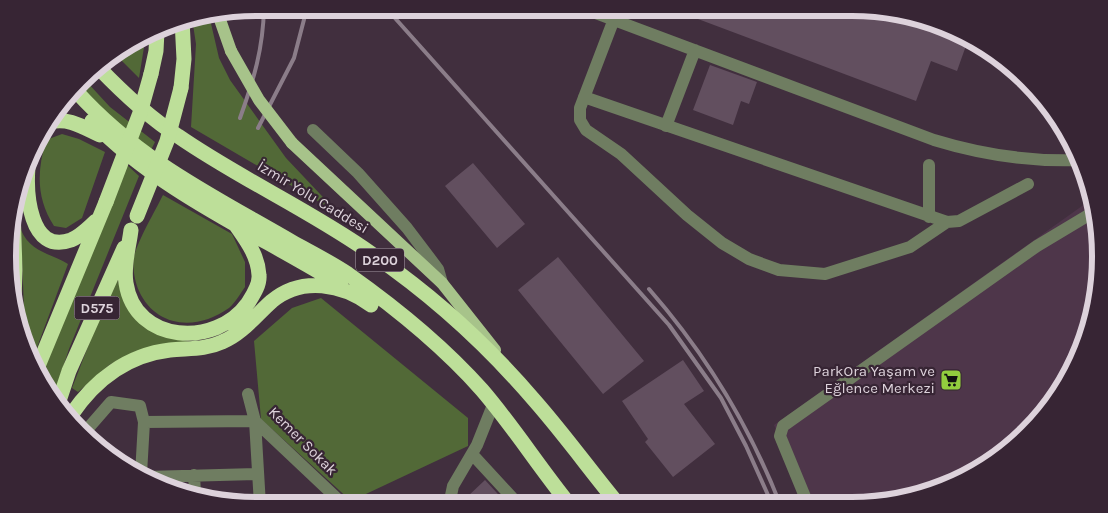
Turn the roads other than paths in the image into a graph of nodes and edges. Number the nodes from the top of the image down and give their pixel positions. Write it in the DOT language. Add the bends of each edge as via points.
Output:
graph roads {
  1 [pos="603,16"];
  2 [pos="220,19"];
  3 [pos="614,20"];
  4 [pos="182,28"];
  5 [pos="157,38"];
  6 [pos="695,50"];
  7 [pos="107,68"];
  8 [pos="103,72"];
  9 [pos="79,95"];
  10 [pos="127,97"];
  11 [pos="584,97"];
  12 [pos="73,101"];
  13 [pos="59,119"];
  14 [pos="666,126"];
  15 [pos="313,130"];
  16 [pos="109,140"];
  17 [pos="1071,160"];
  18 [pos="929,165"];
  19 [pos="1028,184"];
  20 [pos="27,185"];
  21 [pos="1088,215"];
  22 [pos="929,217"];
  23 [pos="99,219"];
  24 [pos="947,222"];
  25 [pos="134,223"];
  26 [pos="234,223"];
  27 [pos="442,283"];
  28 [pos="355,293"];
  29 [pos="40,361"];
  30 [pos="466,374"];
  31 [pos="248,394"];
  32 [pos="61,395"];
  33 [pos="535,400"];
  34 [pos="493,405"];
  35 [pos="73,411"];
  36 [pos="256,421"];
  37 [pos="144,422"];
  38 [pos="89,428"];
  39 [pos="472,454"];
  40 [pos="141,468"];
  41 [pos="258,474"];
  42 [pos="194,475"];
  43 [pos="161,476"];
  44 [pos="194,489"];
  45 [pos="259,497"];
  46 [pos="336,497"];
  47 [pos="451,497"];
  48 [pos="512,497"];
  49 [pos="564,497"];
  50 [pos="612,497"];
  51 [pos="805,497"];
  1 -- 3 [label="street"];
  2 -- 27 [label="main road, bridge" via="231,51 258,100 292,143"];
  3 -- 6 [label="street"];
  3 -- 11 [label="street"];
  4 -- 25 [label="highway, D575, bridge" via="181,88 167,141"];
  5 -- 23 [label="highway, bridge" via="140,113"];
  6 -- 14 [label="street"];
  6 -- 17 [label="street" via="968,150 1001,157"];
  7 -- 10 [label="highway"];
  8 -- 10 [label="highway, İzmir Yolu Caddesi / D200"];
  9 -- 30 [label="highway, D200" via="106,123 145,155 189,184 347,273 446,352"];
  10 -- 33 [label="highway, İzmir Yolu Caddesi / D200" via="177,136 373,254 477,340"];
  11 -- 14 [label="street"];
  11 -- 24 [label="street" via="579,114 586,130 621,154 722,243 764,266 794,273 825,274 910,247"];
  12 -- 16 [label="highway"];
  13 -- 16 [label="highway"];
  14 -- 22 [label="street"];
  15 -- 27 [label="street" via="358,173 407,228 438,269"];
  16 -- 26 [label="highway" via="138,164"];
  18 -- 22 [label="street"];
  19 -- 24 [label="street" via="959,221"];
  20 -- 23 [label="highway" via="32,221 44,236 60,242 70,240"];
  21 -- 51 [label="street" via="1037,246 783,426 780,436"];
  22 -- 24 [label="street"];
  23 -- 29 [label="highway"];
  25 -- 26 [label="highway" via="126,284 136,307 156,325 190,334 216,329 236,316 257,286 259,276 255,255"];
  25 -- 32 [label="highway, D575"];
  26 -- 28 [label="highway"];
  27 -- 33 [label="main road"];
  28 -- 30 [label="highway"];
  28 -- 35 [label="highway" via="310,285 283,294 236,335 222,342 197,349 161,351 117,368 90,391"];
  30 -- 34 [label="highway, D200"];
  31 -- 36 [label="street, Kemer Sokak"];
  33 -- 50 [label="highway, İzmir Yolu Caddesi / D200"];
  34 -- 39 [label="street"];
  34 -- 49 [label="highway, D200"];
  36 -- 37 [label="street"];
  36 -- 41 [label="street"];
  36 -- 46 [label="street, Kemer Sokak"];
  37 -- 38 [label="street" via="140,406 111,402"];
  37 -- 40 [label="street"];
  39 -- 47 [label="street" via="453,486"];
  39 -- 48 [label="street"];
  41 -- 42 [label="street"];
  41 -- 45 [label="street"];
  42 -- 43 [label="street"];
  42 -- 44 [label="street"];
}
